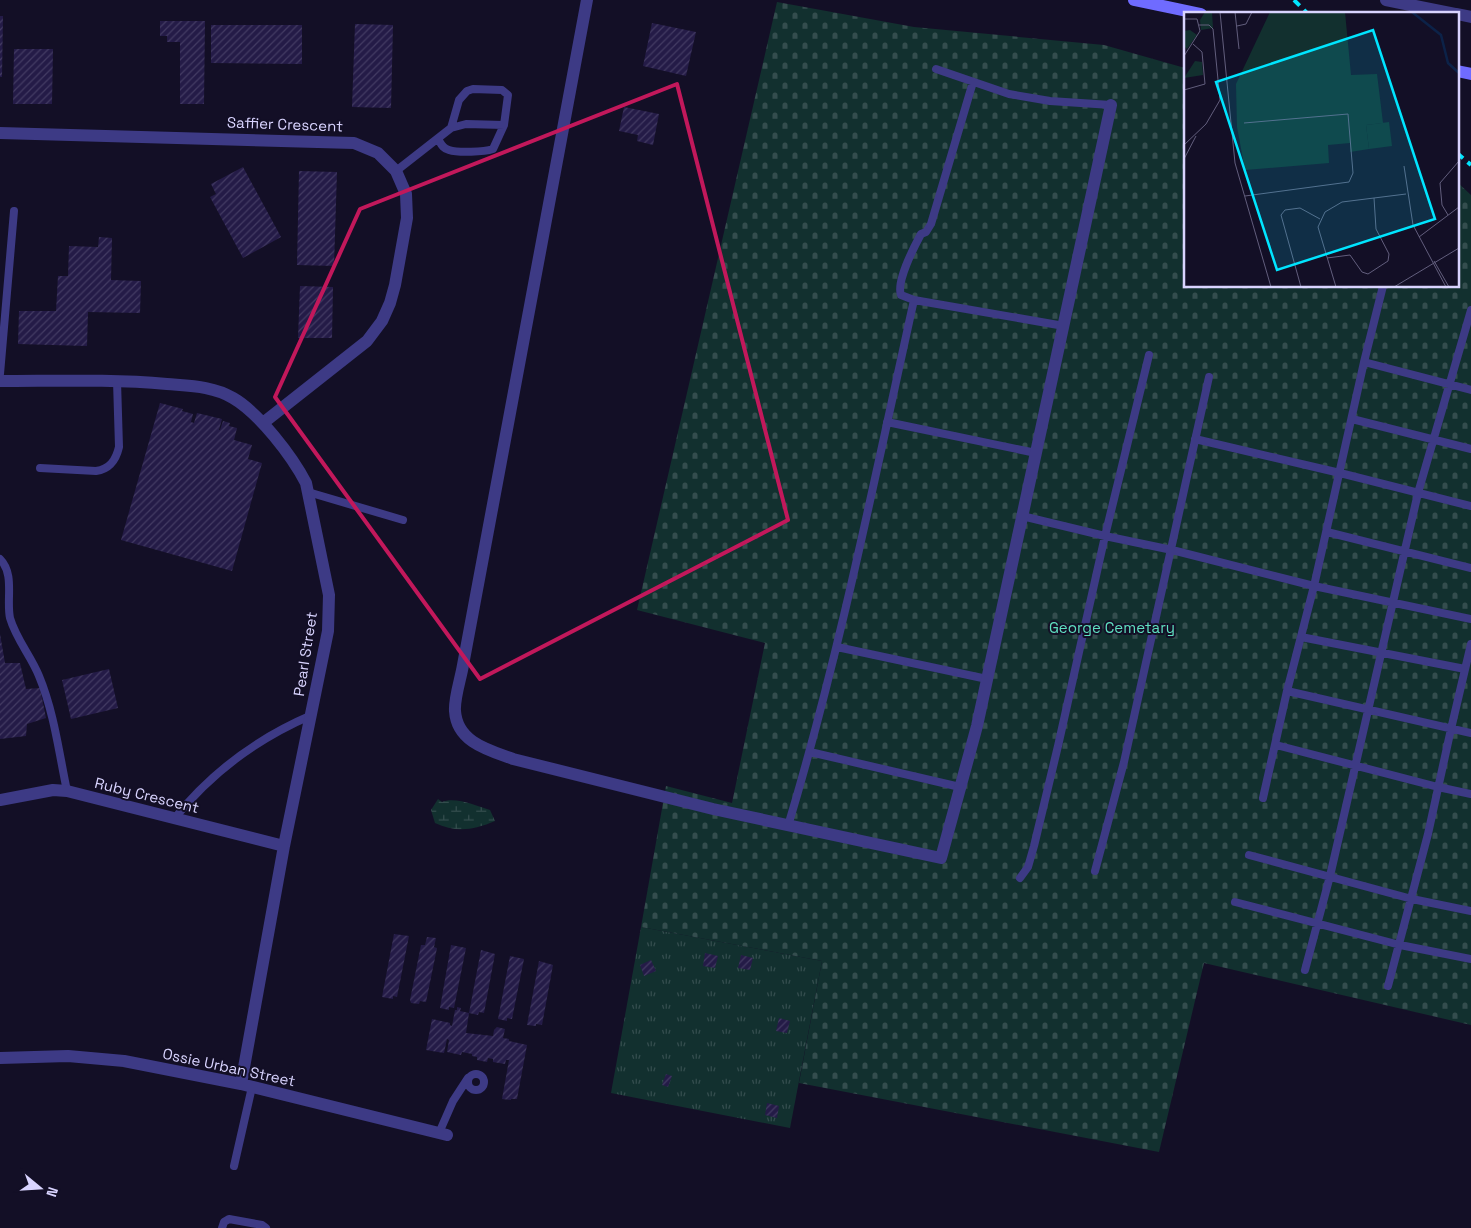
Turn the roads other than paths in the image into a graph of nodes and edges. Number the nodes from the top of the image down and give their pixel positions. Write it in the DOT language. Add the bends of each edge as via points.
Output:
graph roads {
  1 [pos="587,0"];
  2 [pos="1134,0"];
  3 [pos="1386,0"];
  4 [pos="1191,12"];
  5 [pos="1446,12"];
  6 [pos="1458,14"];
  7 [pos="1471,17"];
  8 [pos="936,69"];
  9 [pos="1458,71"];
  10 [pos="1471,74"];
  11 [pos="974,82"];
  12 [pos="1111,105"];
  13 [pos="504,125"];
  14 [pos="451,128"];
  15 [pos="0,133"];
  16 [pos="438,139"];
  17 [pos="396,171"];
  18 [pos="14,211"];
  19 [pos="1382,288"];
  20 [pos="914,300"];
  21 [pos="1471,310"];
  22 [pos="1064,326"];
  23 [pos="1149,355"];
  24 [pos="1364,362"];
  25 [pos="0,374"];
  26 [pos="1209,377"];
  27 [pos="0,381"];
  28 [pos="117,381"];
  29 [pos="1448,384"];
  30 [pos="1471,390"];
  31 [pos="1352,419"];
  32 [pos="263,422"];
  33 [pos="887,422"];
  34 [pos="1195,439"];
  35 [pos="1433,439"];
  36 [pos="1471,449"];
  37 [pos="1036,453"];
  38 [pos="40,468"];
  39 [pos="1340,473"];
  40 [pos="308,492"];
  41 [pos="1418,493"];
  42 [pos="1471,506"];
  43 [pos="1022,516"];
  44 [pos="403,520"];
  45 [pos="1327,532"];
  46 [pos="1105,536"];
  47 [pos="1172,550"];
  48 [pos="1405,552"];
  49 [pos="0,559"];
  50 [pos="1471,568"];
  51 [pos="1314,586"];
  52 [pos="1393,602"];
  53 [pos="1471,620"];
  54 [pos="1301,637"];
  55 [pos="1471,644"];
  56 [pos="837,647"];
  57 [pos="1382,653"];
  58 [pos="1465,669"];
  59 [pos="987,679"];
  60 [pos="1287,691"];
  61 [pos="1368,709"];
  62 [pos="312,715"];
  63 [pos="1450,729"];
  64 [pos="1471,733"];
  65 [pos="1276,745"];
  66 [pos="810,752"];
  67 [pos="1355,765"];
  68 [pos="960,787"];
  69 [pos="1438,788"];
  70 [pos="67,791"];
  71 [pos="1471,794"];
  72 [pos="1263,798"];
  73 [pos="0,800"];
  74 [pos="174,819"];
  75 [pos="788,826"];
  76 [pos="284,846"];
  77 [pos="1249,855"];
  78 [pos="1095,871"];
  79 [pos="1330,876"];
  80 [pos="1020,878"];
  81 [pos="1412,898"];
  82 [pos="1235,902"];
  83 [pos="1471,911"];
  84 [pos="1318,922"];
  85 [pos="1400,945"];
  86 [pos="1471,959"];
  87 [pos="1305,970"];
  88 [pos="1388,986"];
  89 [pos="0,1058"];
  90 [pos="468,1078"];
  91 [pos="246,1085"];
  92 [pos="443,1134"];
  93 [pos="234,1166"];
  94 [pos="222,1228"];
  95 [pos="266,1228"];
  1 -- 75 [label="street" via="455,710 458,723 468,740 513,759"];
  2 -- 4 [label="main road"];
  3 -- 5 [label="street"];
  6 -- 7 [label="street"];
  8 -- 11 [label="lane"];
  9 -- 10 [label="main road"];
  11 -- 12 [label="lane" via="1009,94 1042,100"];
  11 -- 20 [label="lane" via="931,224 913,249 900,286 901,295"];
  12 -- 22 [label="street"];
  13 -- 14 [label="lane" via="466,124"];
  13 -- 14 [label="lane" via="509,98 507,92 473,89 459,100"];
  13 -- 16 [label="lane" via="495,146 488,151 449,151"];
  14 -- 16 [label="lane"];
  15 -- 17 [label="street, Saffier Crescent" via="354,143 378,153"];
  16 -- 17 [label="lane"];
  17 -- 32 [label="street, Saffier Crescent" via="406,194 407,218 395,285 382,321 367,341"];
  18 -- 25 [label="lane"];
  19 -- 24 [label="lane"];
  20 -- 22 [label="lane"];
  20 -- 33 [label="lane"];
  21 -- 29 [label="lane"];
  22 -- 37 [label="street"];
  23 -- 46 [label="lane"];
  24 -- 29 [label="lane"];
  24 -- 31 [label="lane"];
  26 -- 34 [label="lane"];
  27 -- 28 [label="street, Pearl Street"];
  28 -- 32 [label="street, Pearl Street" via="208,388 234,398"];
  28 -- 38 [label="lane" via="119,447 110,466 96,471"];
  29 -- 30 [label="lane"];
  29 -- 35 [label="lane"];
  31 -- 35 [label="lane"];
  31 -- 39 [label="lane"];
  32 -- 40 [label="street, Pearl Street" via="298,468"];
  33 -- 37 [label="lane"];
  33 -- 56 [label="lane"];
  34 -- 39 [label="lane"];
  34 -- 47 [label="lane"];
  35 -- 36 [label="lane"];
  35 -- 41 [label="lane"];
  37 -- 43 [label="street"];
  39 -- 41 [label="lane"];
  39 -- 45 [label="lane"];
  40 -- 44 [label="lane"];
  40 -- 62 [label="street, Pearl Street" via="329,595 328,630"];
  41 -- 42 [label="lane"];
  41 -- 48 [label="lane"];
  43 -- 46 [label="lane"];
  43 -- 59 [label="street"];
  45 -- 48 [label="lane"];
  45 -- 51 [label="lane"];
  46 -- 47 [label="lane"];
  46 -- 80 [label="lane" via="1041,819 1028,867"];
  47 -- 51 [label="lane"];
  47 -- 78 [label="lane" via="1124,762"];
  48 -- 50 [label="lane"];
  48 -- 52 [label="lane"];
  49 -- 70 [label="lane" via="9,578 10,618 39,675 50,705"];
  51 -- 52 [label="lane"];
  51 -- 54 [label="lane"];
  52 -- 53 [label="lane"];
  52 -- 57 [label="lane"];
  54 -- 57 [label="lane"];
  54 -- 60 [label="lane"];
  55 -- 58 [label="lane"];
  56 -- 59 [label="lane"];
  56 -- 66 [label="lane"];
  57 -- 58 [label="lane"];
  57 -- 61 [label="lane"];
  58 -- 63 [label="lane"];
  59 -- 68 [label="street"];
  60 -- 61 [label="lane"];
  60 -- 65 [label="lane"];
  61 -- 63 [label="lane"];
  61 -- 67 [label="lane"];
  62 -- 74 [label="lane" via="273,734 214,776"];
  62 -- 76 [label="street, Pearl Street"];
  63 -- 64 [label="lane"];
  63 -- 69 [label="lane"];
  65 -- 67 [label="lane"];
  65 -- 72 [label="lane"];
  66 -- 68 [label="lane"];
  66 -- 75 [label="lane"];
  67 -- 69 [label="lane"];
  67 -- 79 [label="lane"];
  68 -- 75 [label="street" via="941,858"];
  69 -- 71 [label="lane"];
  69 -- 81 [label="lane"];
  70 -- 73 [label="street, Ruby Crescent" via="53,790"];
  70 -- 74 [label="street, Ruby Crescent"];
  74 -- 76 [label="street, Ruby Crescent"];
  76 -- 91 [label="street, Pearl Street"];
  77 -- 79 [label="lane"];
  79 -- 81 [label="lane"];
  79 -- 84 [label="lane"];
  81 -- 83 [label="lane"];
  81 -- 85 [label="lane"];
  82 -- 84 [label="lane"];
  84 -- 85 [label="lane"];
  84 -- 87 [label="lane"];
  85 -- 86 [label="lane"];
  85 -- 88 [label="lane"];
  89 -- 91 [label="street, Ossie Urban Street" via="68,1056 124,1062"];
  90 -- 92 [label="lane" via="454,1101"];
  91 -- 92 [label="street, Ossie Urban Street"];
  91 -- 93 [label="lane"];
  94 -- 95 [label="lane" via="229,1219"];
}
